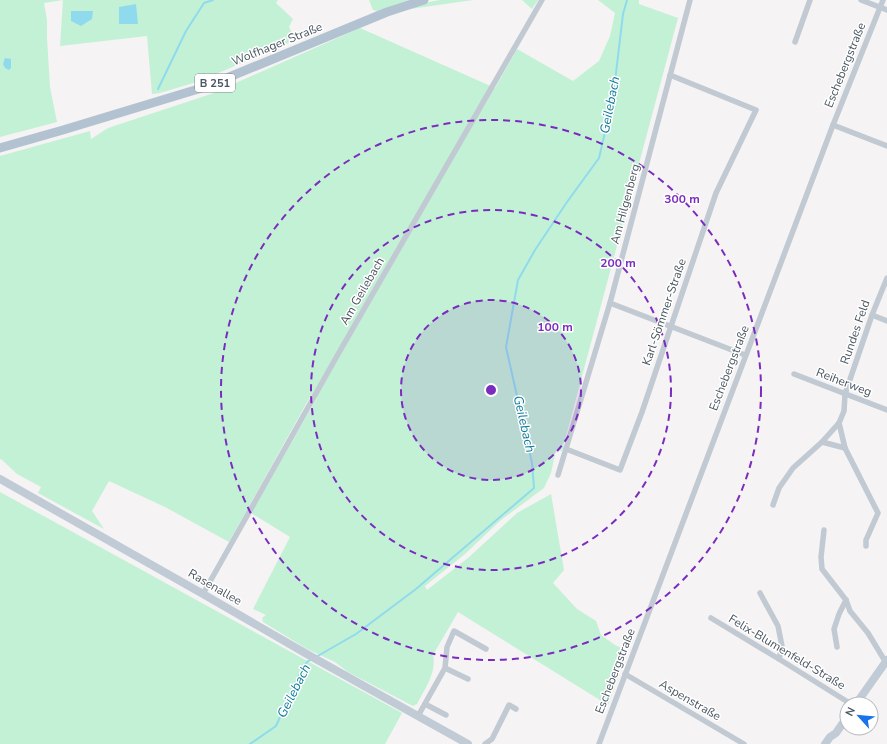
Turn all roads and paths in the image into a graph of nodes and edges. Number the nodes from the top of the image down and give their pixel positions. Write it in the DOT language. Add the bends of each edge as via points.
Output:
graph roads {
  1 [pos="424,0"];
  2 [pos="542,0"];
  3 [pos="690,0"];
  4 [pos="810,0"];
  5 [pos="861,0"];
  6 [pos="883,0"];
  7 [pos="880,7"];
  8 [pos="887,10"];
  9 [pos="795,42"];
  10 [pos="670,75"];
  11 [pos="832,124"];
  12 [pos="887,146"];
  13 [pos="0,148"];
  14 [pos="887,278"];
  15 [pos="610,303"];
  16 [pos="872,315"];
  17 [pos="887,320"];
  18 [pos="671,326"];
  19 [pos="746,355"];
  20 [pos="794,374"];
  21 [pos="846,394"];
  22 [pos="887,410"];
  23 [pos="839,424"];
  24 [pos="822,442"];
  25 [pos="845,448"];
  26 [pos="566,449"];
  27 [pos="558,475"];
  28 [pos="0,478"];
  29 [pos="773,505"];
  30 [pos="824,530"];
  31 [pos="866,546"];
  32 [pos="760,593"];
  33 [pos="203,594"];
  34 [pos="846,600"];
  35 [pos="710,618"];
  36 [pos="837,647"];
  37 [pos="486,649"];
  38 [pos="779,659"];
  39 [pos="886,661"];
  40 [pos="445,668"];
  41 [pos="625,674"];
  42 [pos="468,680"];
  43 [pos="839,696"];
  44 [pos="862,696"];
  45 [pos="425,704"];
  46 [pos="516,709"];
  47 [pos="446,715"];
  48 [pos="418,716"];
  49 [pos="839,729"];
  50 [pos="836,733"];
  51 [pos="741,743"];
  52 [pos="468,744"];
  53 [pos="485,744"];
  54 [pos="598,744"];
  55 [pos="826,744"];
  56 [pos="831,744"];
  1 -- 13 [label="main road, Wolfhager Straße / B 251" via="387,12 205,87"];
  2 -- 33 [label="street, Am Geilebach"];
  3 -- 10 [label="street, Am Hilgenberg"];
  4 -- 9 [label="street"];
  5 -- 7 [label="street"];
  6 -- 7 [label="street, Eschebergstraße"];
  7 -- 8 [label="street"];
  7 -- 11 [label="street, Eschebergstraße"];
  10 -- 15 [label="street, Am Hilgenberg"];
  10 -- 18 [label="street, Karl-Sömmer-Straße" via="756,110 716,193"];
  11 -- 12 [label="street"];
  11 -- 19 [label="street, Eschebergstraße"];
  14 -- 16 [label="street, Rundes Feld"];
  15 -- 18 [label="street"];
  15 -- 26 [label="street, Am Hilgenberg"];
  16 -- 17 [label="street"];
  16 -- 21 [label="street, Rundes Feld"];
  18 -- 19 [label="street"];
  18 -- 26 [label="street, Karl-Sömmer-Straße" via="620,470"];
  19 -- 41 [label="street, Eschebergstraße"];
  20 -- 21 [label="street, Reiherweg"];
  21 -- 22 [label="street, Reiherweg"];
  21 -- 23 [label="street, Rundes Feld"];
  23 -- 24 [label="street"];
  23 -- 25 [label="street"];
  24 -- 25 [label="street"];
  24 -- 29 [label="street" via="792,468"];
  25 -- 31 [label="street" via="878,513 866,540"];
  26 -- 27 [label="street, Am Hilgenberg"];
  28 -- 33 [label="main road, Rasenallee"];
  30 -- 34 [label="street" via="822,569"];
  32 -- 38 [label="street" via="778,626 782,646"];
  33 -- 48 [label="main road, Rasenallee"];
  34 -- 36 [label="street" via="834,629"];
  34 -- 39 [label="street" via="850,611"];
  35 -- 38 [label="street, Felix-Blumenfeld-Straße"];
  37 -- 40 [label="street" via="454,631 447,647"];
  38 -- 43 [label="street, Felix-Blumenfeld-Straße"];
  39 -- 44 [label="main road"];
  40 -- 42 [label="street"];
  40 -- 45 [label="street"];
  41 -- 51 [label="street, Aspenstraße"];
  41 -- 54 [label="street, Eschebergstraße"];
  45 -- 47 [label="street"];
  45 -- 48 [label="street"];
  46 -- 53 [label="street" via="509,705 492,739"];
  48 -- 52 [label="main road, Rasenallee"];
  49 -- 50 [label="main road"];
  50 -- 55 [label="main road"];
  50 -- 56 [label="main road"];
}
